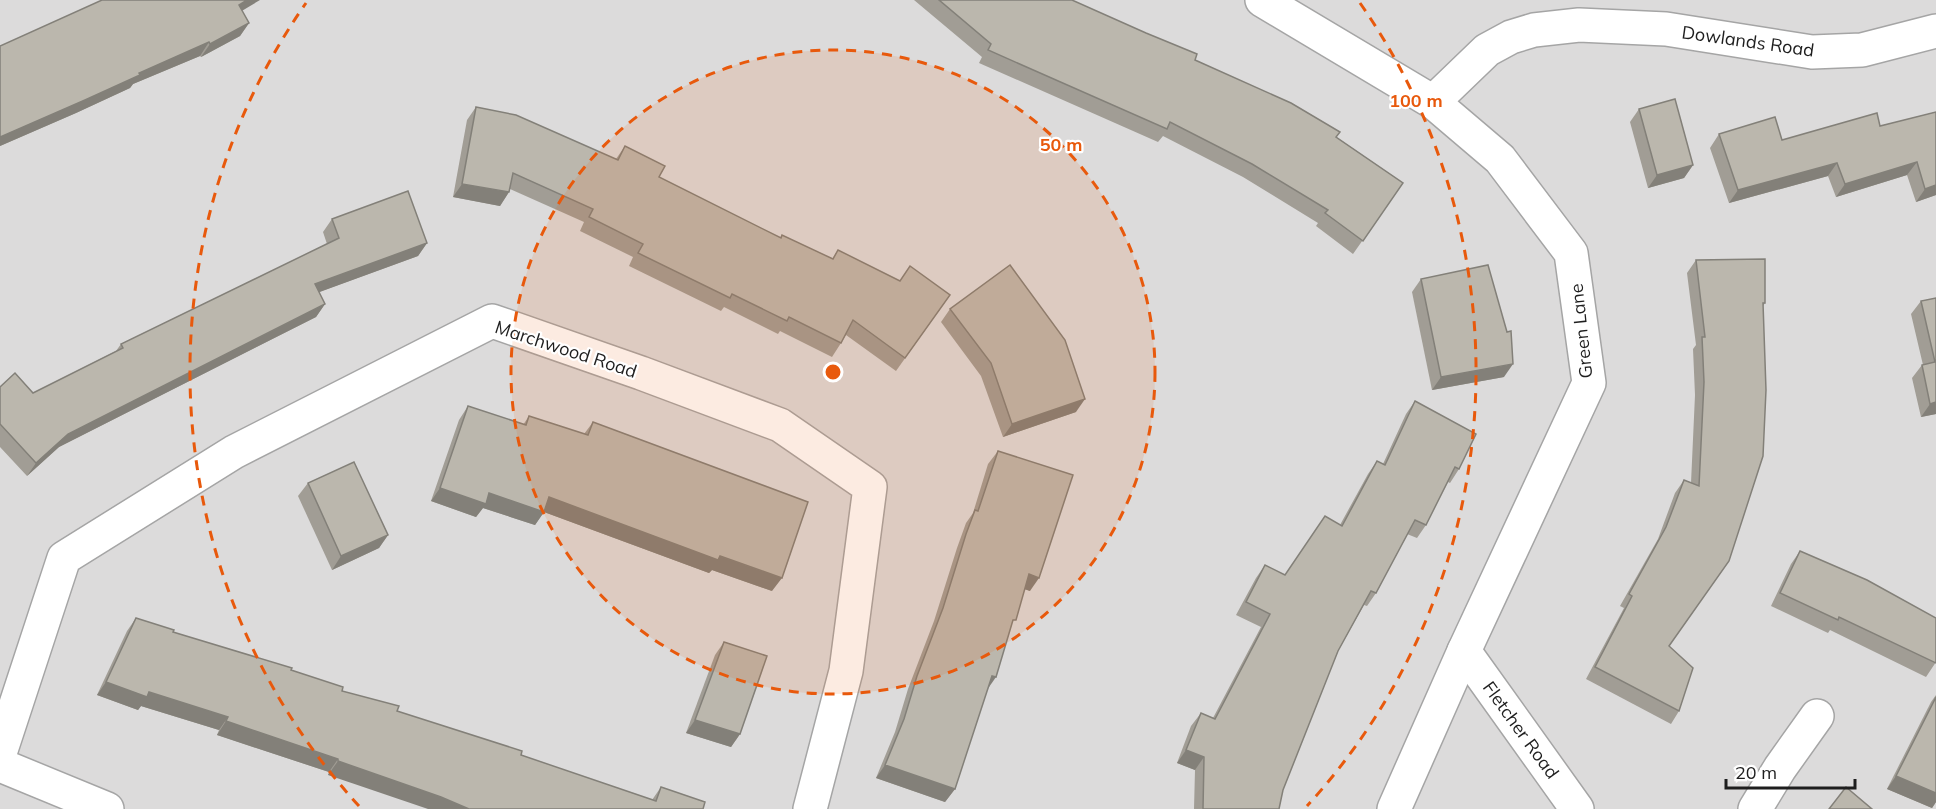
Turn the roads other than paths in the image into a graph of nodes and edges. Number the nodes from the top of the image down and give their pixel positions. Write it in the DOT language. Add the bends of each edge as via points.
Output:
graph roads {
  1 [pos="1262,0"];
  2 [pos="1667,14"];
  3 [pos="1936,31"];
  4 [pos="1433,102"];
  5 [pos="1464,651"];
  6 [pos="1817,716"];
  7 [pos="0,753"];
  8 [pos="0,765"];
  9 [pos="108,809"];
  10 [pos="810,809"];
  11 [pos="1394,809"];
  12 [pos="1577,809"];
  13 [pos="1755,809"];
  1 -- 4 [label="street, Green Lane"];
  2 -- 3 [label="street, Dowlands Road" via="1812,52 1862,50"];
  2 -- 4 [label="street, Dowlands Road" via="1534,30 1510,37 1487,50"];
  4 -- 5 [label="street, Green Lane" via="1500,159 1571,253 1589,383"];
  5 -- 11 [label="street, Green Lane"];
  5 -- 12 [label="street, Fletcher Road"];
  6 -- 13 [label="street"];
  7 -- 10 [label="street, Marchwood Road" via="64,558 234,453 492,321 780,425 870,487 846,671"];
  8 -- 9 [label="street"];
}
